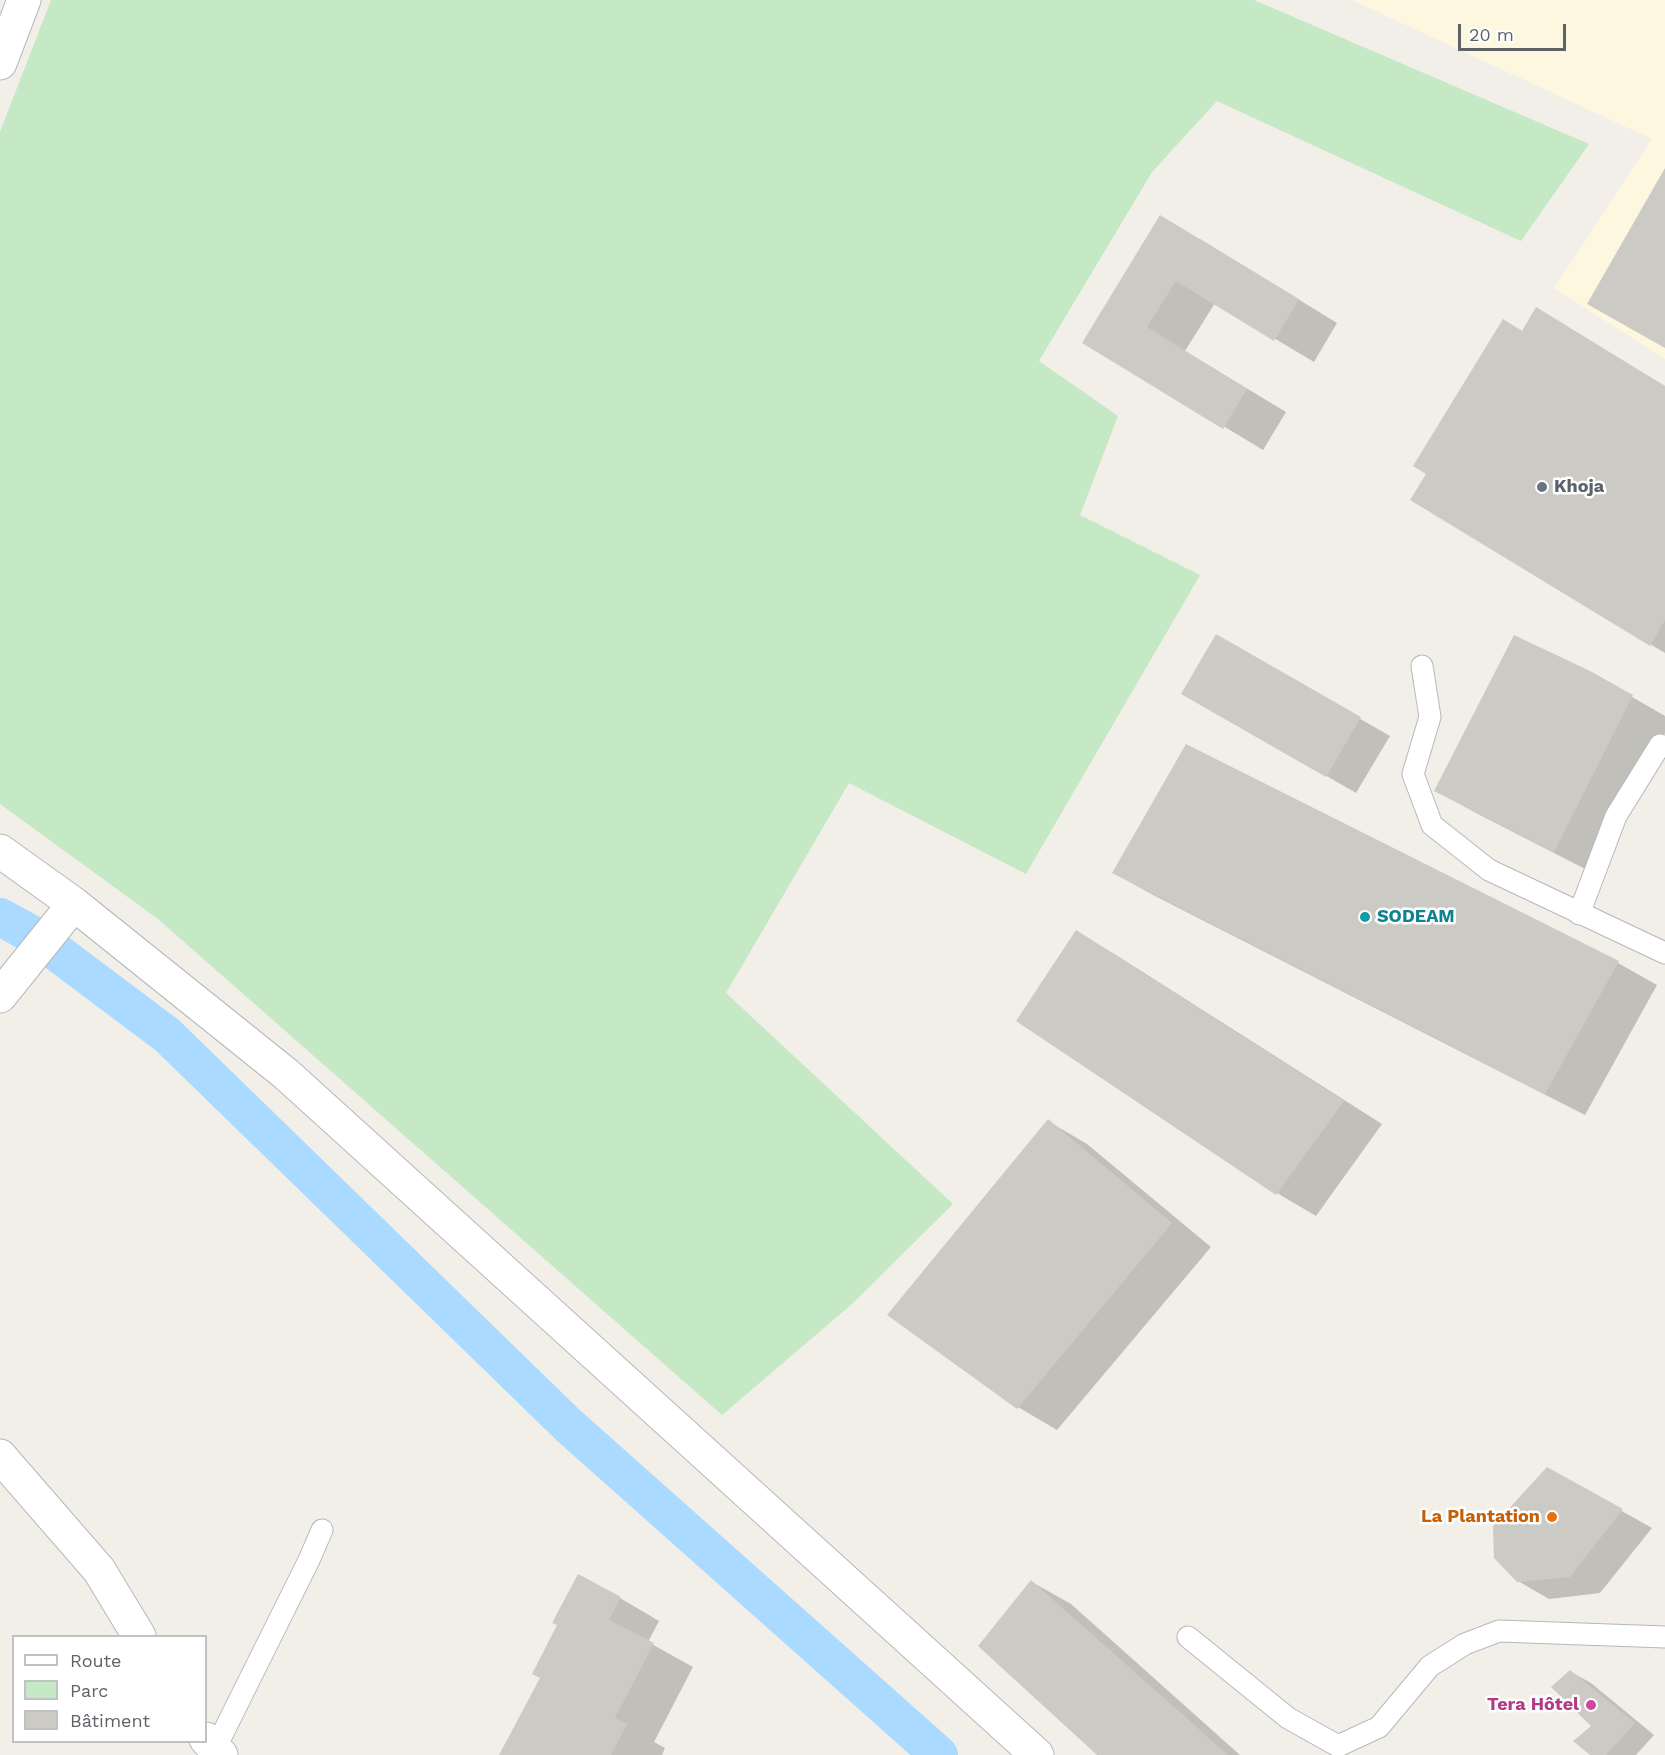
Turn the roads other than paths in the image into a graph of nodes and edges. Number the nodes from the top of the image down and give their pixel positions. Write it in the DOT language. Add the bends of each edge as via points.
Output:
graph roads {
  1 [pos="24,0"];
  2 [pos="0,63"];
  3 [pos="1422,666"];
  4 [pos="1660,745"];
  5 [pos="0,851"];
  6 [pos="67,913"];
  7 [pos="1579,914"];
  8 [pos="1665,953"];
  9 [pos="8,987"];
  10 [pos="0,1456"];
  11 [pos="322,1530"];
  12 [pos="137,1635"];
  13 [pos="1188,1637"];
  14 [pos="1665,1637"];
  15 [pos="214,1748"];
  16 [pos="1036,1755"];
  1 -- 2 [label="street"];
  3 -- 7 [label="lane" via="1430,717 1413,774 1432,825 1489,870"];
  4 -- 7 [label="lane" via="1616,816"];
  5 -- 6 [label="street"];
  6 -- 9 [label="street"];
  6 -- 16 [label="street" via="286,1074"];
  7 -- 8 [label="lane"];
  10 -- 12 [label="street" via="99,1570"];
  11 -- 15 [label="lane"];
  13 -- 14 [label="lane" via="1288,1718 1338,1746 1379,1727 1430,1666 1465,1644 1499,1631"];
}
